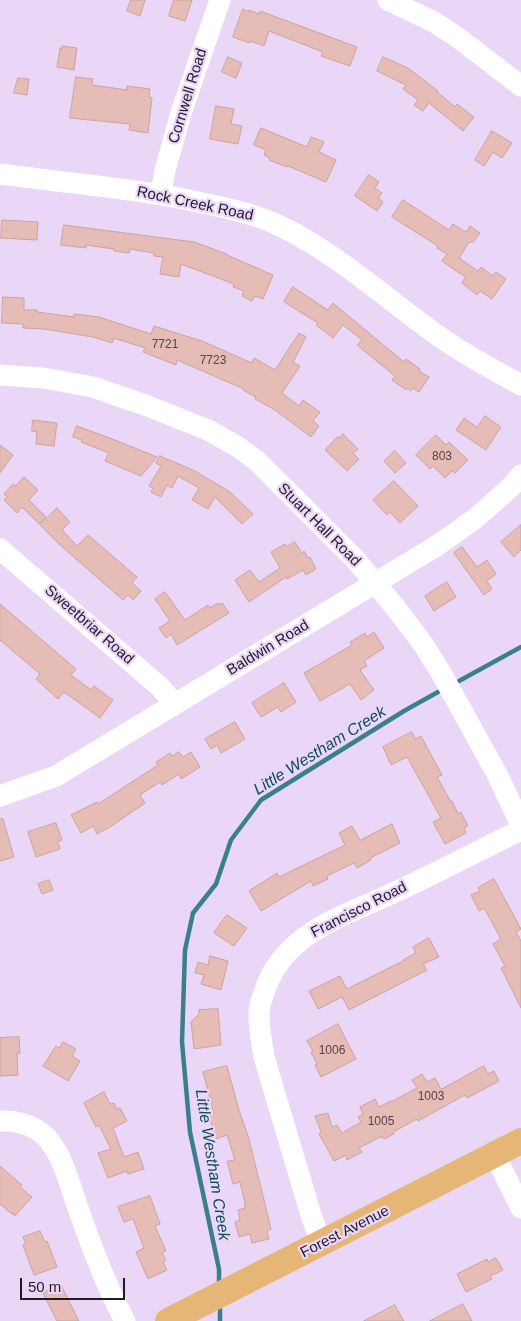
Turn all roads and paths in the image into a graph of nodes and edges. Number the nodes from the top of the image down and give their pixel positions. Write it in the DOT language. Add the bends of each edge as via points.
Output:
graph roads {
  1 [pos="220,0"];
  2 [pos="388,0"];
  3 [pos="521,86"];
  4 [pos="0,174"];
  5 [pos="161,194"];
  6 [pos="0,375"];
  7 [pos="521,385"];
  8 [pos="521,475"];
  9 [pos="0,549"];
  10 [pos="375,583"];
  11 [pos="173,706"];
  12 [pos="0,796"];
  13 [pos="521,824"];
  14 [pos="521,830"];
  15 [pos="0,1121"];
  16 [pos="521,1141"];
  17 [pos="494,1155"];
  18 [pos="521,1208"];
  19 [pos="321,1243"];
  20 [pos="125,1321"];
  21 [pos="168,1321"];
  1 -- 5 [label="street, Cornwell Road" via="182,110"];
  2 -- 3 [label="street" via="450,32"];
  4 -- 5 [label="street, Rock Creek Road"];
  5 -- 7 [label="street, Rock Creek Road" via="245,212 277,225 345,264 463,353"];
  6 -- 10 [label="street, Stuart Hall Road" via="43,378 93,388 145,405 238,447 257,461"];
  8 -- 10 [label="street, Baldwin Road" via="476,518"];
  9 -- 11 [label="street, Sweetbriar Road" via="160,687"];
  10 -- 11 [label="street, Baldwin Road"];
  10 -- 13 [label="street, Stuart Hall Road" via="440,671"];
  11 -- 12 [label="street, Baldwin Road" via="56,776"];
  14 -- 19 [label="street, Francisco Road" via="327,924 289,949 274,967 259,1013 260,1034 264,1057"];
  15 -- 20 [label="street" via="23,1123 38,1131 51,1144 61,1162 95,1258"];
  16 -- 17 [label="main road, Forest Avenue"];
  17 -- 18 [label="street"];
  17 -- 19 [label="main road, Forest Avenue"];
  19 -- 21 [label="main road, Forest Avenue"];
}
